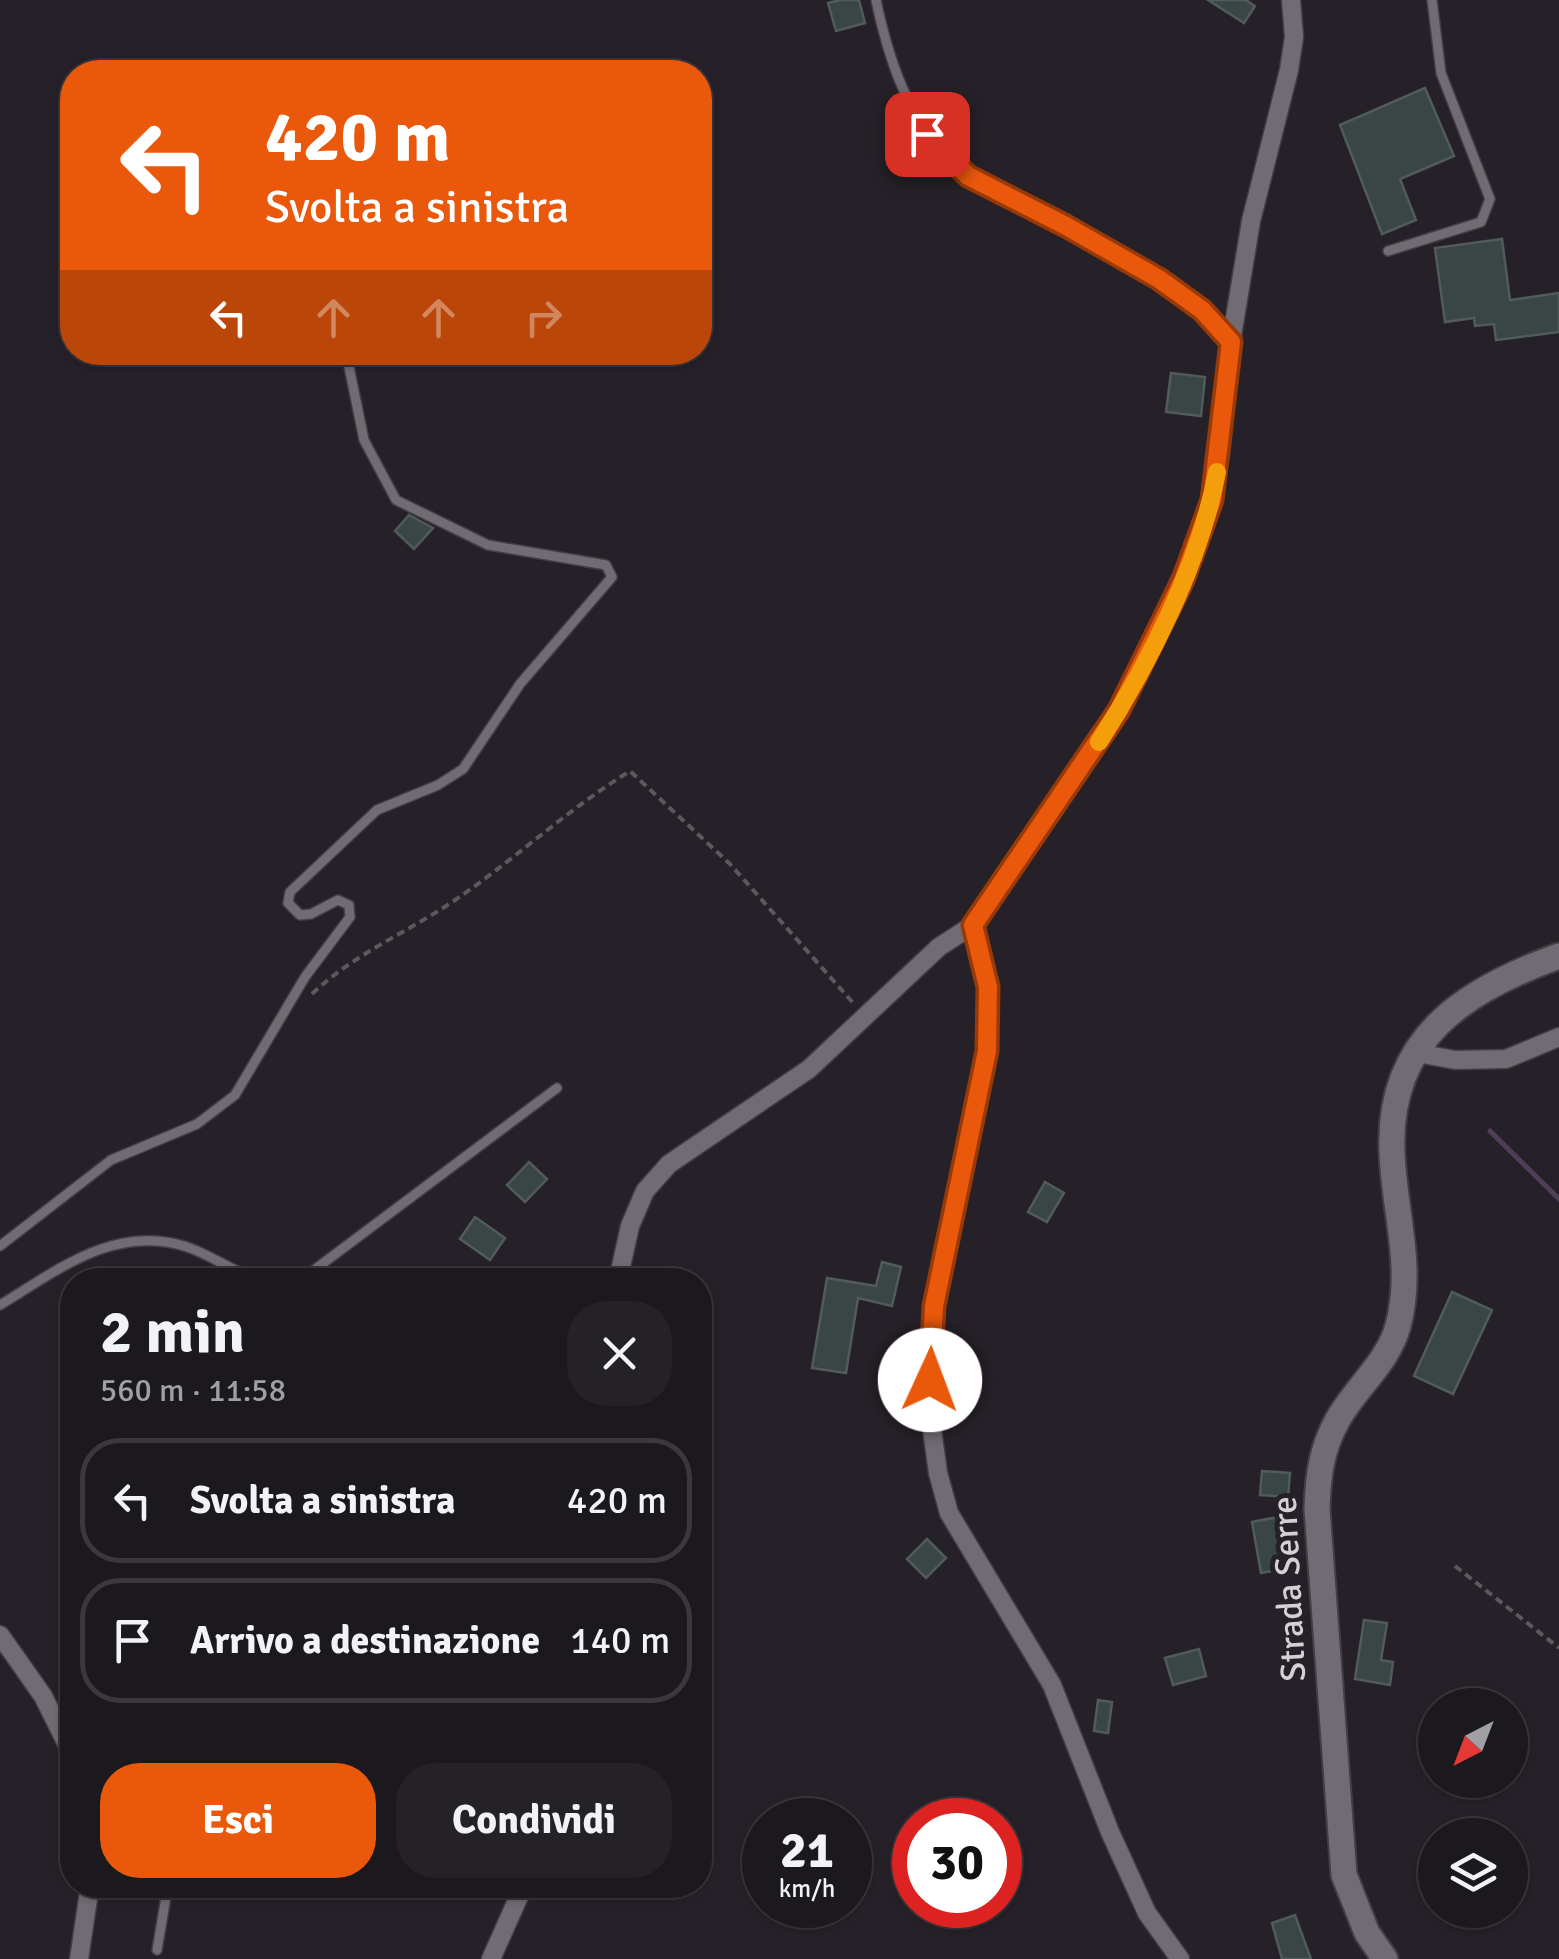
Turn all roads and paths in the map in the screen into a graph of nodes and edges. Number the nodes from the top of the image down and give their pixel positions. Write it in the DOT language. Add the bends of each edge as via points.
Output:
graph roads {
  1 [pos="876,0"];
  2 [pos="1291,0"];
  3 [pos="1432,0"];
  4 [pos="1388,251"];
  5 [pos="1231,342"];
  6 [pos="349,365"];
  7 [pos="973,925"];
  8 [pos="1559,956"];
  9 [pos="286,1012"];
  10 [pos="864,1017"];
  11 [pos="1559,1038"];
  12 [pos="1412,1052"];
  13 [pos="557,1088"];
  14 [pos="0,1246"];
  15 [pos="60,1268"];
  16 [pos="60,1268"];
  17 [pos="227,1268"];
  18 [pos="317,1268"];
  19 [pos="621,1268"];
  20 [pos="0,1304"];
  21 [pos="1455,1566"];
  22 [pos="0,1635"];
  23 [pos="1559,1648"];
  24 [pos="60,1730"];
  25 [pos="88,1898"];
  26 [pos="166,1898"];
  27 [pos="518,1898"];
  28 [pos="157,1950"];
  29 [pos="79,1959"];
  30 [pos="491,1959"];
  31 [pos="1180,1959"];
  32 [pos="1385,1959"];
  1 -- 5 [label="lane" via="901,92 955,167 1159,279"];
  2 -- 5 [label="street" via="1294,37"];
  3 -- 4 [label="lane" via="1442,73 1490,199 1481,222"];
  5 -- 7 [label="street" via="1212,500 1183,580 1119,710"];
  6 -- 9 [label="lane" via="364,440 396,500 488,545 606,565 612,577 520,684 462,769 378,810 290,892 291,908 300,915 338,900 351,913"];
  7 -- 10 [label="street" via="938,947"];
  7 -- 31 [label="street" via="988,987 987,1051 934,1306 930,1415 938,1473 949,1513 1052,1685 1147,1913"];
  8 -- 12 [label="main road, Strada Serre" via="1454,1006"];
  9 -- 10 [label="path" via="356,956 420,923 630,770 754,889"];
  9 -- 14 [label="lane" via="235,1094 196,1124 111,1160"];
  10 -- 19 [label="street" via="810,1069 669,1164 645,1191"];
  11 -- 12 [label="street" via="1506,1059"];
  12 -- 32 [label="main road, Strada Serre" via="1391,1150 1407,1266 1398,1328 1338,1420 1318,1466 1344,1875"];
  13 -- 18 [label="lane"];
  15 -- 20 [label="lane"];
  16 -- 17 [label="lane" via="92,1249 144,1238 186,1246"];
  21 -- 23 [label="path"];
  22 -- 24 [label="street"];
  25 -- 29 [label="street"];
  26 -- 28 [label="lane"];
  27 -- 30 [label="street"];
}
